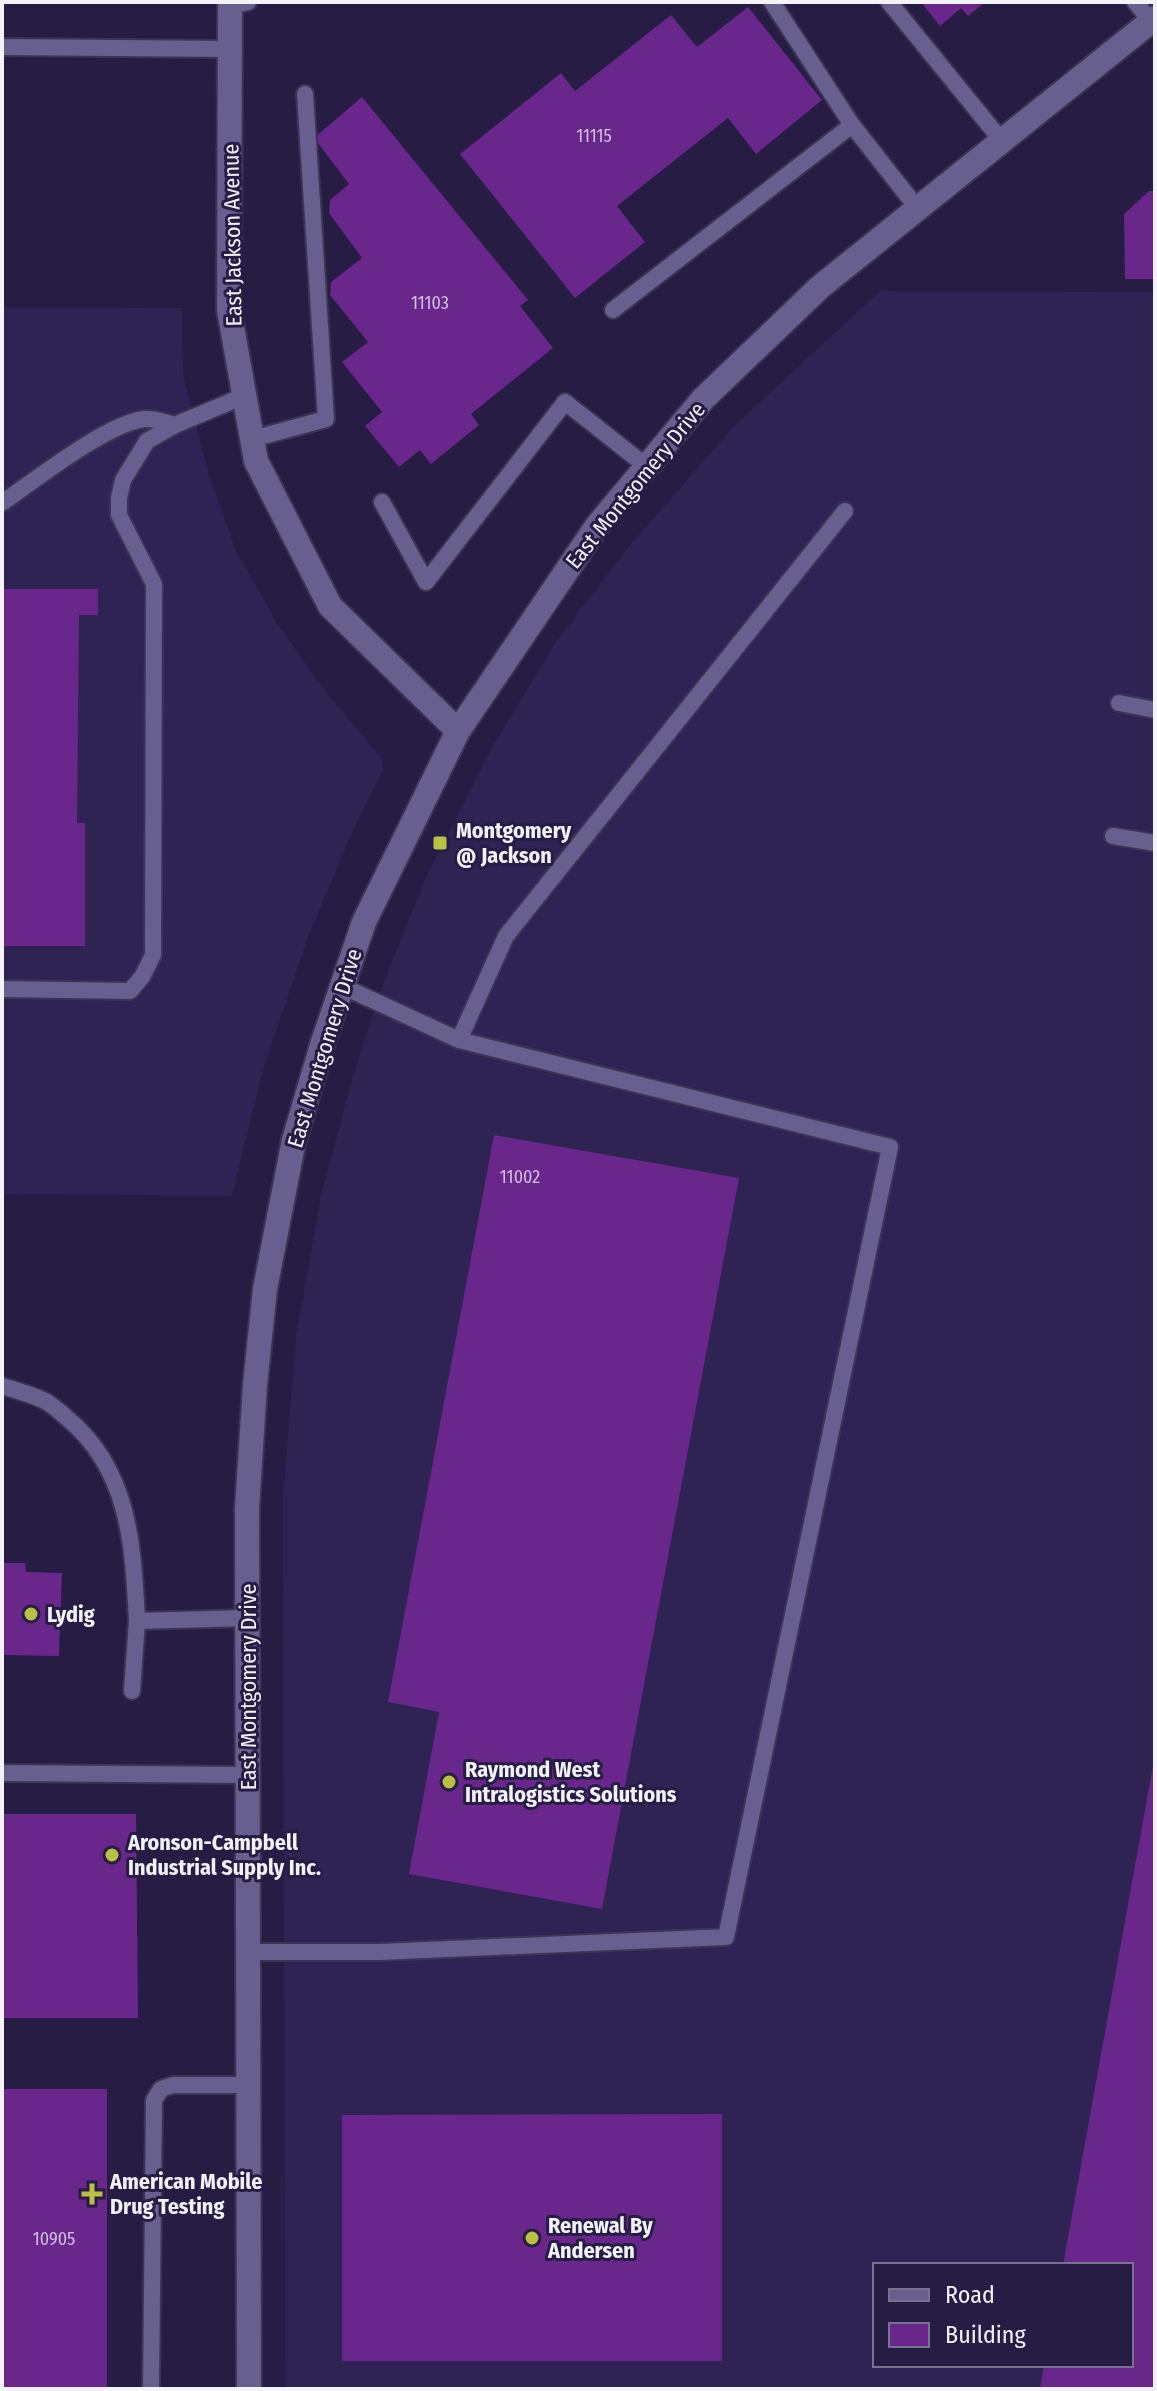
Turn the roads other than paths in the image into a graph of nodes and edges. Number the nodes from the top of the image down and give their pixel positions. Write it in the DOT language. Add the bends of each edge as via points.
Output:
graph roads {
  1 [pos="772,2"];
  2 [pos="889,2"];
  3 [pos="1135,2"];
  4 [pos="236,3"];
  5 [pos="1153,20"];
  6 [pos="2,47"];
  7 [pos="230,49"];
  8 [pos="305,94"];
  9 [pos="852,125"];
  10 [pos="1002,141"];
  11 [pos="918,209"];
  12 [pos="613,310"];
  13 [pos="244,396"];
  14 [pos="175,425"];
  15 [pos="252,439"];
  16 [pos="646,466"];
  17 [pos="382,502"];
  18 [pos="2,503"];
  19 [pos="845,511"];
  20 [pos="1119,703"];
  21 [pos="1155,710"];
  22 [pos="458,731"];
  23 [pos="1113,836"];
  24 [pos="1155,843"];
  25 [pos="342,986"];
  26 [pos="2,989"];
  27 [pos="459,1040"];
  28 [pos="2,1386"];
  29 [pos="248,1618"];
  30 [pos="137,1621"];
  31 [pos="132,1691"];
  32 [pos="2,1773"];
  33 [pos="248,1775"];
  34 [pos="248,1952"];
  35 [pos="248,2085"];
  36 [pos="151,2389"];
  37 [pos="249,2389"];
  1 -- 9 [label="lane"];
  2 -- 10 [label="lane"];
  3 -- 5 [label="lane"];
  4 -- 7 [label="main road, East Jackson Avenue"];
  5 -- 10 [label="main road, East Montgomery Drive"];
  6 -- 7 [label="lane"];
  7 -- 13 [label="main road, East Jackson Avenue" via="229,310"];
  8 -- 15 [label="lane" via="326,419"];
  9 -- 11 [label="lane"];
  9 -- 12 [label="lane"];
  10 -- 11 [label="main road, East Montgomery Drive"];
  11 -- 16 [label="main road, East Montgomery Drive" via="820,287 703,399"];
  13 -- 14 [label="lane"];
  13 -- 15 [label="main road, East Jackson Avenue"];
  14 -- 18 [label="lane" via="144,419 99,436"];
  14 -- 26 [label="lane" via="147,441 123,480 119,498 119,515 154,584 153,955 130,991"];
  15 -- 22 [label="main road, East Jackson Avenue" via="256,461 330,606"];
  16 -- 17 [label="lane" via="565,402 426,582"];
  16 -- 22 [label="main road, East Montgomery Drive" via="597,526"];
  19 -- 27 [label="lane" via="506,936"];
  20 -- 21 [label="lane"];
  22 -- 25 [label="main road, East Montgomery Drive" via="364,922"];
  23 -- 24 [label="lane"];
  25 -- 27 [label="lane"];
  25 -- 29 [label="main road, East Montgomery Drive" via="294,1140 265,1289 247,1509"];
  27 -- 34 [label="lane" via="890,1147 726,1937 380,1952"];
  28 -- 30 [label="lane" via="45,1401 86,1434 112,1475 133,1551"];
  29 -- 30 [label="lane"];
  29 -- 33 [label="main road, East Montgomery Drive"];
  30 -- 31 [label="lane"];
  32 -- 33 [label="lane"];
  33 -- 34 [label="main road, East Montgomery Drive"];
  34 -- 35 [label="main road, East Montgomery Drive"];
  35 -- 36 [label="lane" via="173,2085 161,2089 154,2100"];
  35 -- 37 [label="main road, East Montgomery Drive"];
}
